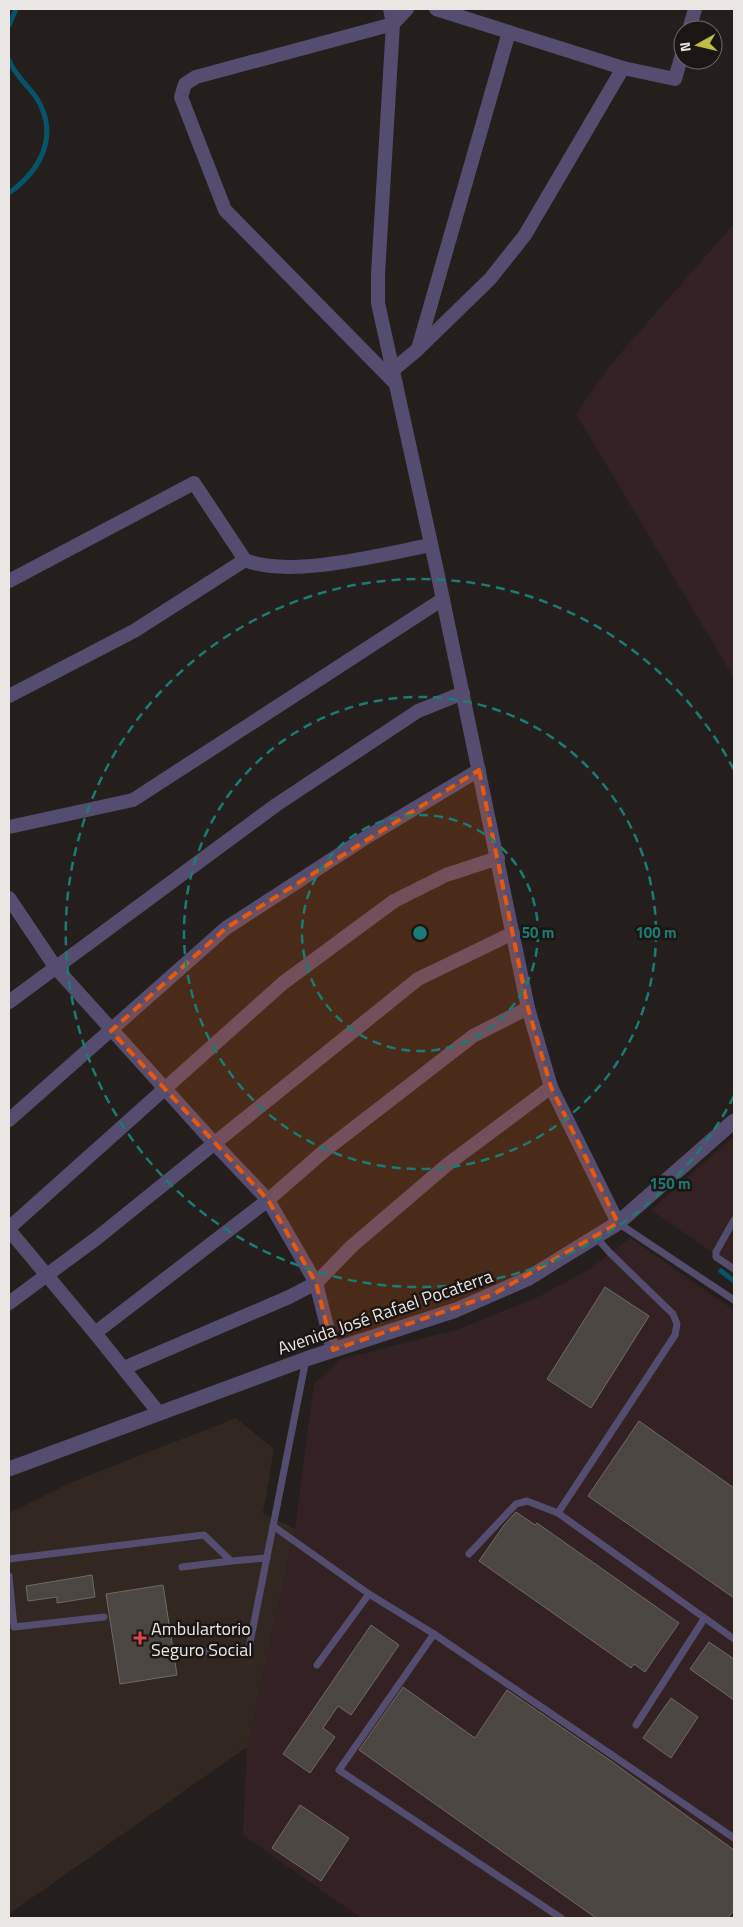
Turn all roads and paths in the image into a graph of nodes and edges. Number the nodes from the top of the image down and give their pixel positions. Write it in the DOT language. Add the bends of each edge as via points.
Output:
graph roads {
  1 [pos="390,9"];
  2 [pos="407,9"];
  3 [pos="436,9"];
  4 [pos="393,24"];
  5 [pos="509,32"];
  6 [pos="623,68"];
  7 [pos="678,70"];
  8 [pos="418,350"];
  9 [pos="393,370"];
  10 [pos="396,384"];
  11 [pos="431,545"];
  12 [pos="245,560"];
  13 [pos="9,581"];
  14 [pos="443,599"];
  15 [pos="463,693"];
  16 [pos="9,696"];
  17 [pos="479,770"];
  18 [pos="9,828"];
  19 [pos="498,858"];
  20 [pos="9,898"];
  21 [pos="513,933"];
  22 [pos="56,968"];
  23 [pos="9,1002"];
  24 [pos="528,1008"];
  25 [pos="111,1031"];
  26 [pos="551,1087"];
  27 [pos="165,1089"];
  28 [pos="9,1120"];
  29 [pos="734,1121"];
  30 [pos="214,1143"];
  31 [pos="268,1200"];
  32 [pos="734,1220"];
  33 [pos="618,1223"];
  34 [pos="9,1229"];
  35 [pos="596,1237"];
  36 [pos="734,1269"];
  37 [pos="48,1276"];
  38 [pos="316,1283"];
  39 [pos="734,1300"];
  40 [pos="9,1303"];
  41 [pos="95,1333"];
  42 [pos="333,1350"];
  43 [pos="306,1359"];
  44 [pos="124,1368"];
  45 [pos="158,1413"];
  46 [pos="9,1469"];
  47 [pos="558,1513"];
  48 [pos="273,1526"];
  49 [pos="469,1554"];
  50 [pos="267,1558"];
  51 [pos="9,1559"];
  52 [pos="231,1561"];
  53 [pos="182,1567"];
  54 [pos="9,1576"];
  55 [pos="369,1594"];
  56 [pos="104,1616"];
  57 [pos="704,1619"];
  58 [pos="434,1634"];
  59 [pos="734,1639"];
  60 [pos="191,1653"];
  61 [pos="317,1665"];
  62 [pos="636,1725"];
  63 [pos="734,1838"];
  64 [pos="561,1918"];
  1 -- 4 [label="street"];
  2 -- 4 [label="street"];
  3 -- 5 [label="street"];
  4 -- 9 [label="street" via="378,274 378,303"];
  4 -- 10 [label="street" via="196,77 185,84 181,97 225,210"];
  5 -- 6 [label="street"];
  5 -- 8 [label="street"];
  6 -- 7 [label="street" via="675,80"];
  6 -- 8 [label="street" via="525,235 490,279"];
  8 -- 9 [label="street"];
  9 -- 10 [label="street"];
  10 -- 11 [label="street"];
  11 -- 12 [label="street" via="315,567 256,565"];
  11 -- 14 [label="street"];
  12 -- 13 [label="street" via="194,483"];
  12 -- 16 [label="street" via="134,631"];
  14 -- 15 [label="street"];
  14 -- 18 [label="street" via="133,800"];
  15 -- 17 [label="street"];
  15 -- 22 [label="street" via="418,711 276,805"];
  17 -- 19 [label="street"];
  17 -- 25 [label="street" via="362,840 226,928"];
  19 -- 21 [label="street"];
  19 -- 27 [label="street" via="446,875 394,902 283,983"];
  20 -- 22 [label="street"];
  21 -- 24 [label="street"];
  21 -- 30 [label="street" via="418,979"];
  22 -- 23 [label="street"];
  22 -- 25 [label="street"];
  24 -- 26 [label="street"];
  24 -- 31 [label="street" via="473,1036 323,1152"];
  25 -- 27 [label="street"];
  25 -- 28 [label="street"];
  26 -- 33 [label="street"];
  26 -- 38 [label="street" via="448,1164 352,1246"];
  27 -- 30 [label="street"];
  27 -- 34 [label="street"];
  29 -- 33 [label="street, Avenida José Rafael Pocaterra"];
  30 -- 31 [label="street"];
  30 -- 37 [label="street"];
  31 -- 38 [label="street"];
  31 -- 41 [label="street"];
  32 -- 36 [label="lane" via="716,1257"];
  33 -- 35 [label="street, Avenida José Rafael Pocaterra"];
  33 -- 39 [label="lane"];
  34 -- 37 [label="street"];
  35 -- 42 [label="street, Avenida José Rafael Pocaterra" via="528,1279 492,1295"];
  35 -- 47 [label="lane" via="673,1314 677,1324 675,1335"];
  37 -- 40 [label="street"];
  37 -- 41 [label="street"];
  38 -- 42 [label="street"];
  38 -- 44 [label="street"];
  41 -- 44 [label="street"];
  42 -- 43 [label="street, Avenida José Rafael Pocaterra"];
  43 -- 45 [label="street, Avenida José Rafael Pocaterra"];
  43 -- 48 [label="lane"];
  44 -- 45 [label="street"];
  45 -- 46 [label="street, Avenida José Rafael Pocaterra"];
  47 -- 49 [label="lane" via="527,1501 516,1504"];
  47 -- 57 [label="lane"];
  48 -- 50 [label="lane"];
  48 -- 55 [label="lane"];
  50 -- 52 [label="lane"];
  50 -- 60 [label="lane" via="249,1648"];
  51 -- 52 [label="lane" via="204,1535"];
  52 -- 53 [label="lane"];
  54 -- 56 [label="lane" via="14,1627"];
  55 -- 58 [label="lane"];
  55 -- 61 [label="lane"];
  57 -- 59 [label="lane"];
  57 -- 62 [label="lane"];
  58 -- 63 [label="lane"];
  58 -- 64 [label="lane" via="339,1770"];
}
